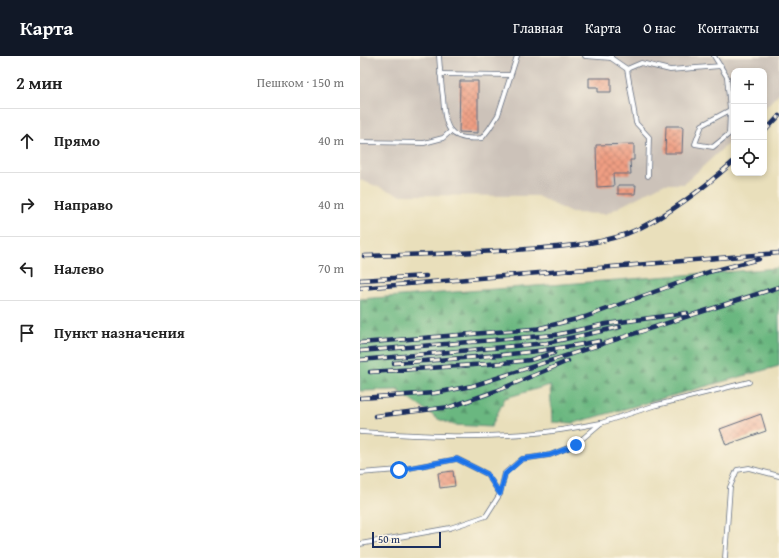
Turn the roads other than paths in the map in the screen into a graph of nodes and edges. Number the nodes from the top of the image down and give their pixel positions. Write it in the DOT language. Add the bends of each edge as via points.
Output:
graph roads {
  1 [pos="439,56"];
  2 [pos="517,56"];
  3 [pos="585,56"];
  4 [pos="714,56"];
  5 [pos="611,57"];
  6 [pos="721,66"];
  7 [pos="627,70"];
  8 [pos="440,74"];
  9 [pos="510,75"];
  10 [pos="730,110"];
  11 [pos="451,131"];
  12 [pos="360,142"];
  13 [pos="648,176"];
  14 [pos="749,382"];
  15 [pos="601,423"];
  16 [pos="360,432"];
  17 [pos="360,474"];
  18 [pos="779,476"];
  19 [pos="500,494"];
  20 [pos="360,544"];
  21 [pos="726,558"];
  1 -- 8 [label="lane"];
  2 -- 9 [label="lane"];
  3 -- 5 [label="lane"];
  4 -- 6 [label="lane"];
  5 -- 7 [label="lane"];
  6 -- 7 [label="lane" via="670,70 641,63"];
  6 -- 10 [label="lane" via="727,76"];
  7 -- 13 [label="lane" via="636,123 649,137"];
  8 -- 9 [label="lane"];
  8 -- 11 [label="lane" via="445,121"];
  9 -- 11 [label="lane" via="498,115 482,138 460,137"];
  10 -- 10 [label="lane" via="729,134 713,147 695,144 702,125"];
  11 -- 12 [label="lane" via="443,138 424,143"];
  14 -- 15 [label="lane" via="653,406"];
  15 -- 16 [label="lane" via="546,432 476,436"];
  15 -- 19 [label="lane" via="576,445 550,455 522,459 505,474"];
  17 -- 19 [label="lane" via="399,470 457,459 487,474"];
  18 -- 21 [label="lane" via="750,468 738,470 730,487"];
  19 -- 20 [label="lane" via="486,516 450,528"];
}
